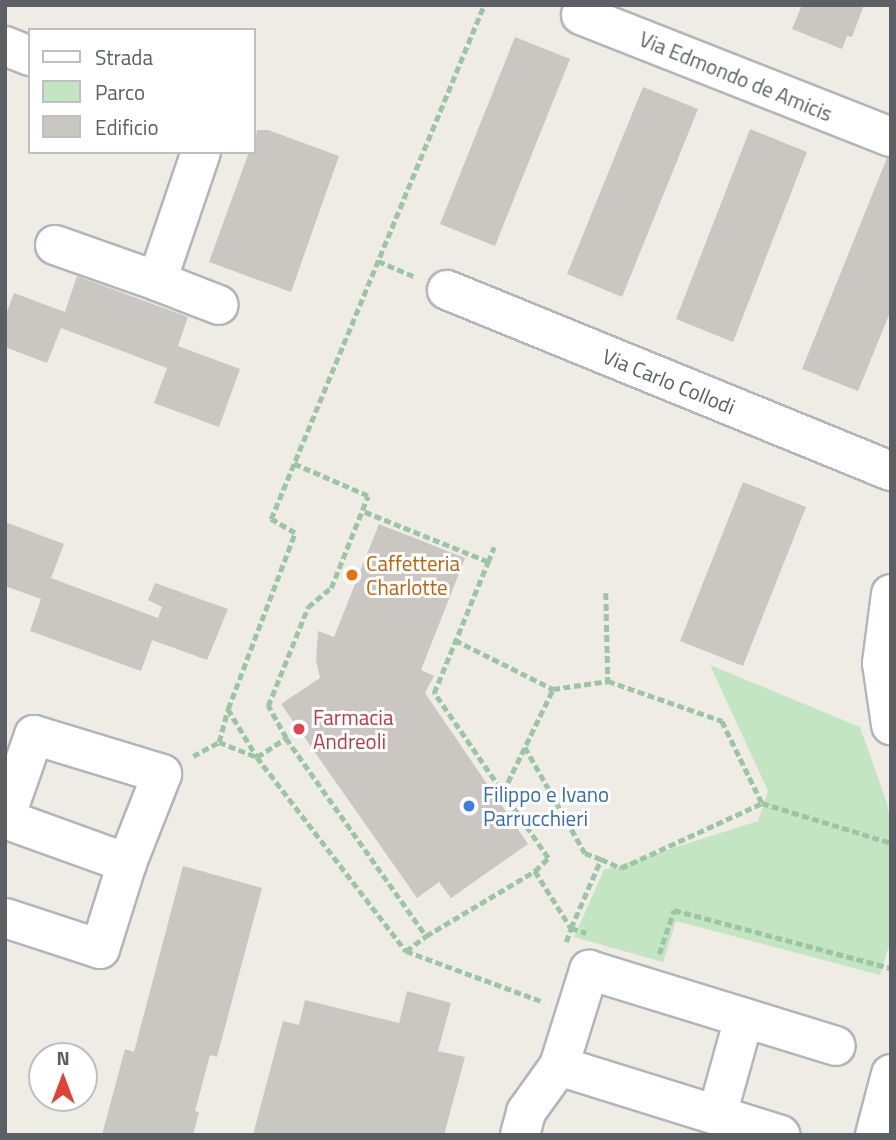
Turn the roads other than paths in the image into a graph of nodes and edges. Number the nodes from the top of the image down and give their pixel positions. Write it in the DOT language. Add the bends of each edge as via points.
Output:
graph roads {
  1 [pos="581,15"];
  2 [pos="5,46"];
  3 [pos="28,55"];
  4 [pos="891,137"];
  5 [pos="200,154"];
  6 [pos="55,245"];
  7 [pos="157,281"];
  8 [pos="447,290"];
  9 [pos="219,304"];
  10 [pos="891,471"];
  11 [pos="890,602"];
  12 [pos="891,725"];
  13 [pos="5,819"];
  14 [pos="127,863"];
  15 [pos="5,918"];
  16 [pos="744,1018"];
  17 [pos="836,1046"];
  18 [pos="559,1066"];
  19 [pos="891,1074"];
  20 [pos="717,1115"];
  21 [pos="520,1135"];
  22 [pos="780,1135"];
  23 [pos="875,1135"];
  1 -- 4 [label="street, Via Edmondo de Amicis"];
  2 -- 3 [label="street"];
  5 -- 7 [label="street"];
  6 -- 7 [label="street"];
  7 -- 9 [label="street"];
  8 -- 10 [label="street, Via Carlo Collodi"];
  11 -- 12 [label="street" via="882,663"];
  13 -- 14 [label="street"];
  13 -- 14 [label="street" via="34,735 162,774"];
  14 -- 15 [label="street" via="100,949"];
  16 -- 17 [label="street"];
  16 -- 18 [label="street" via="589,970"];
  16 -- 20 [label="street"];
  18 -- 20 [label="street"];
  18 -- 21 [label="street" via="526,1112"];
  19 -- 23 [label="street"];
  20 -- 22 [label="street"];
}
